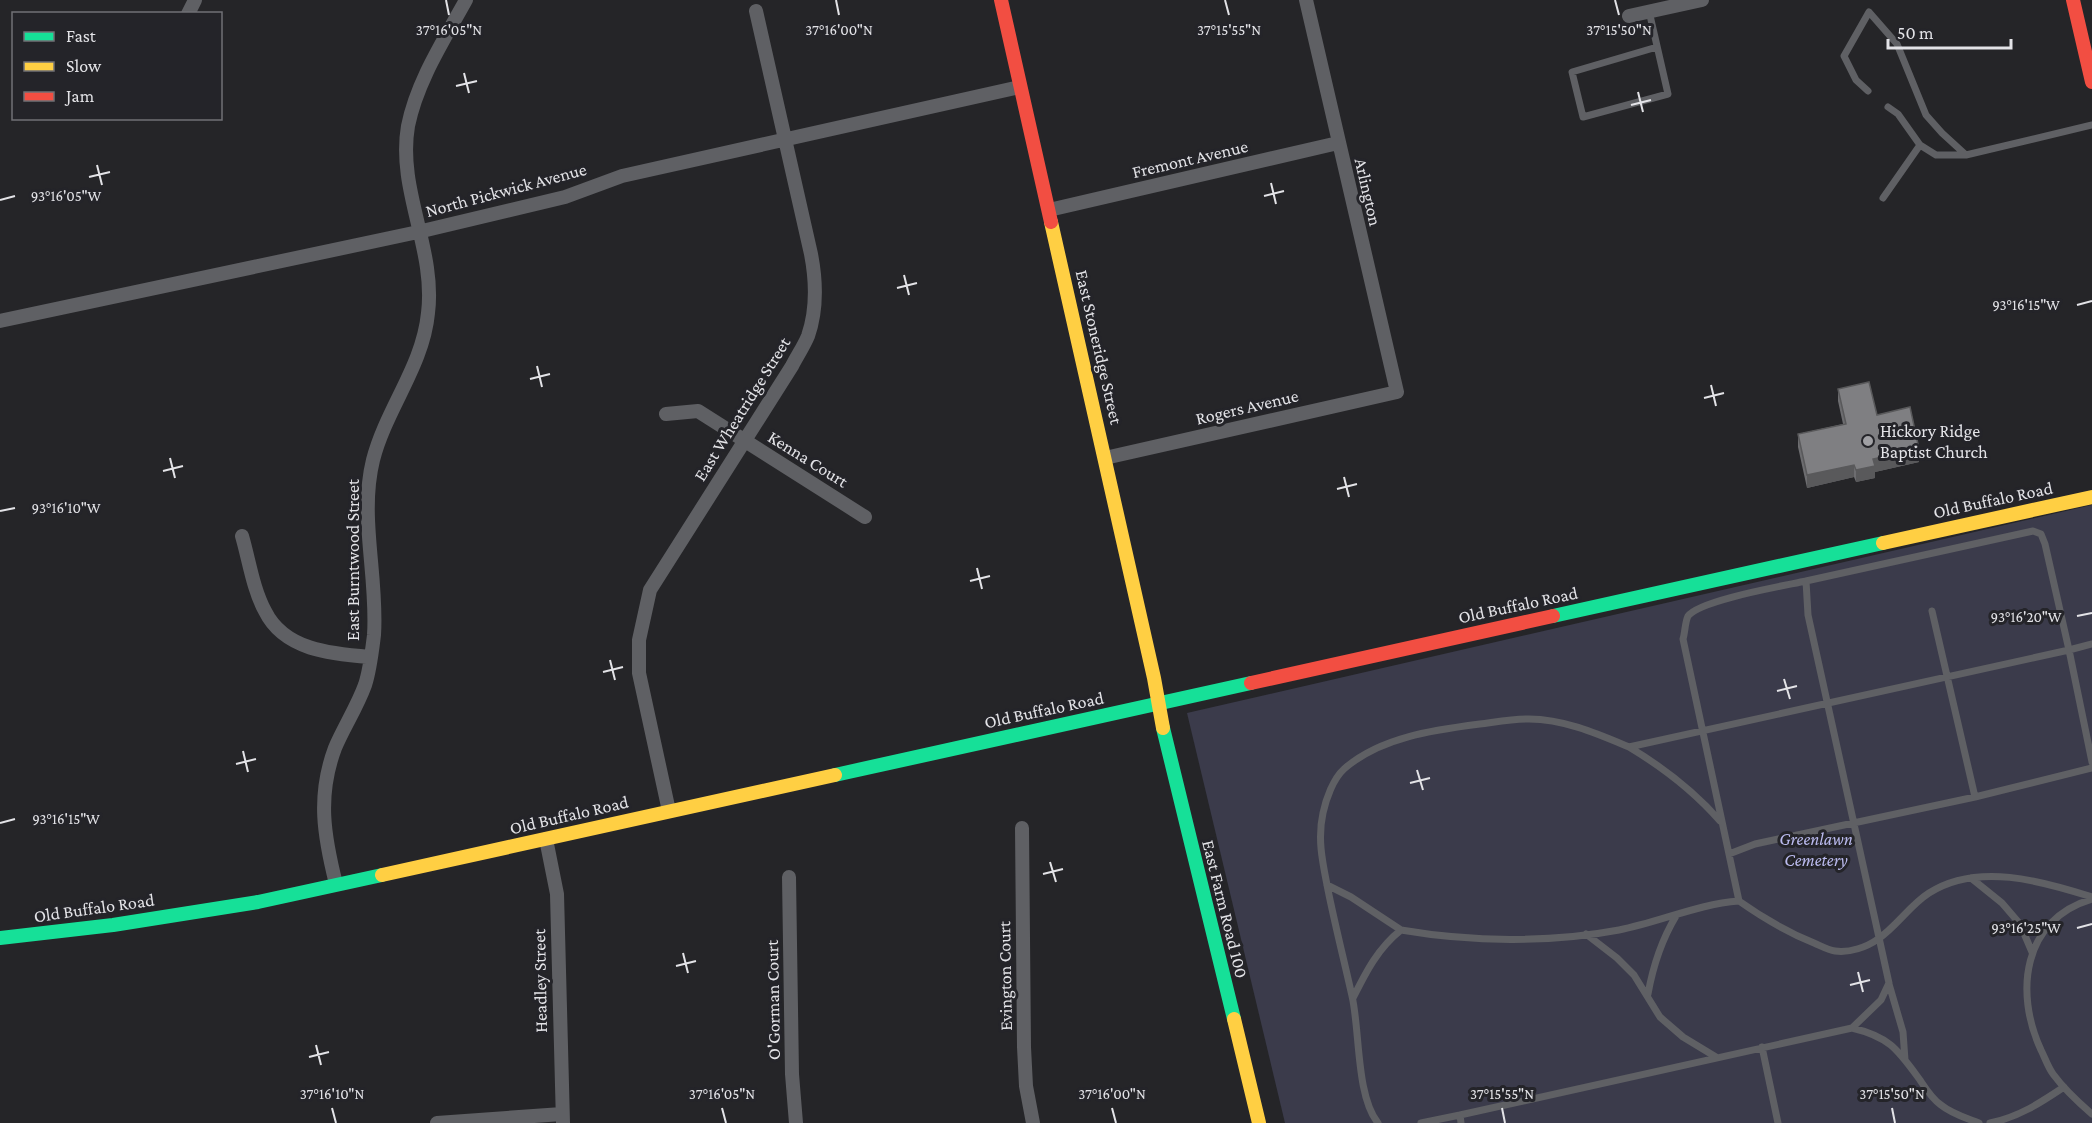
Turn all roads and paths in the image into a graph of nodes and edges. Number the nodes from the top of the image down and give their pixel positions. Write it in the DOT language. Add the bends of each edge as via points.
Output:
graph roads {
  1 [pos="466,0"];
  2 [pos="1001,0"];
  3 [pos="1306,0"];
  4 [pos="1702,0"];
  5 [pos="2073,0"];
  6 [pos="756,11"];
  7 [pos="1649,11"];
  8 [pos="1629,15"];
  9 [pos="1657,47"];
  10 [pos="2092,82"];
  11 [pos="1020,87"];
  12 [pos="1868,92"];
  13 [pos="1888,107"];
  14 [pos="2092,125"];
  15 [pos="786,139"];
  16 [pos="1338,143"];
  17 [pos="1920,145"];
  18 [pos="1966,155"];
  19 [pos="1883,198"];
  20 [pos="1049,210"];
  21 [pos="418,232"];
  22 [pos="0,321"];
  23 [pos="1396,392"];
  24 [pos="666,414"];
  25 [pos="744,440"];
  26 [pos="1105,458"];
  27 [pos="2092,497"];
  28 [pos="865,516"];
  29 [pos="242,536"];
  30 [pos="1806,581"];
  31 [pos="1932,611"];
  32 [pos="2092,644"];
  33 [pos="2069,650"];
  34 [pos="370,657"];
  35 [pos="1947,676"];
  36 [pos="1159,703"];
  37 [pos="1827,703"];
  38 [pos="1702,730"];
  39 [pos="1629,747"];
  40 [pos="2092,762"];
  41 [pos="2092,768"];
  42 [pos="1975,797"];
  43 [pos="669,811"];
  44 [pos="1722,822"];
  45 [pos="1853,822"];
  46 [pos="1022,828"];
  47 [pos="546,839"];
  48 [pos="1729,854"];
  49 [pos="789,877"];
  50 [pos="1971,878"];
  51 [pos="336,884"];
  52 [pos="1327,885"];
  53 [pos="2092,898"];
  54 [pos="1739,901"];
  55 [pos="1676,916"];
  56 [pos="1401,930"];
  57 [pos="1586,934"];
  58 [pos="0,938"];
  59 [pos="1879,939"];
  60 [pos="2032,952"];
  61 [pos="1889,983"];
  62 [pos="1648,994"];
  63 [pos="1353,998"];
  64 [pos="1852,1028"];
  65 [pos="1762,1047"];
  66 [pos="1716,1057"];
  67 [pos="1905,1060"];
  68 [pos="2064,1087"];
  69 [pos="2092,1114"];
  70 [pos="562,1118"];
  71 [pos="1461,1119"];
  72 [pos="437,1123"];
  73 [pos="796,1123"];
  74 [pos="1033,1123"];
  75 [pos="1259,1123"];
  76 [pos="1378,1123"];
  77 [pos="1421,1123"];
  78 [pos="1778,1123"];
  79 [pos="1979,1123"];
  80 [pos="1990,1123"];
  1 -- 21 [label="street, East Burntwood Street" via="422,83 410,120 407,177"];
  2 -- 11 [label="street, East Stoneridge Street"];
  3 -- 16 [label="street, Arlington"];
  4 -- 7 [label="street"];
  5 -- 10 [label="street"];
  6 -- 15 [label="street, East Wheatridge Street"];
  7 -- 8 [label="street"];
  7 -- 9 [label="lane"];
  9 -- 9 [label="lane" via="1668,94 1583,117 1572,72"];
  11 -- 15 [label="street, North Pickwick Avenue"];
  11 -- 20 [label="street, East Stoneridge Street"];
  12 -- 18 [label="lane" via="1856,80 1844,56 1869,12 1897,44 1926,115"];
  13 -- 17 [label="lane" via="1898,114"];
  14 -- 18 [label="lane"];
  15 -- 21 [label="street, North Pickwick Avenue" via="622,176 566,197"];
  15 -- 25 [label="street, East Wheatridge Street" via="814,270 814,302 808,335"];
  16 -- 20 [label="street, Fremont Avenue"];
  16 -- 23 [label="street, Arlington"];
  17 -- 18 [label="lane" via="1936,155"];
  17 -- 19 [label="lane"];
  20 -- 26 [label="street, East Stoneridge Street"];
  21 -- 22 [label="street, North Pickwick Avenue"];
  21 -- 34 [label="street, East Burntwood Street" via="429,282 426,329 416,360 384,426 368,496 374,617"];
  23 -- 26 [label="street, Rogers Avenue"];
  24 -- 25 [label="street, Kenna Court" via="698,411"];
  25 -- 28 [label="street, Kenna Court"];
  25 -- 43 [label="street, East Wheatridge Street" via="651,590 641,623 639,673"];
  26 -- 36 [label="street, East Stoneridge Street"];
  27 -- 36 [label="street, Old Buffalo Road"];
  29 -- 34 [label="street" via="261,604 279,630 318,650"];
  30 -- 33 [label="lane" via="2033,531 2041,534 2045,544"];
  30 -- 37 [label="lane" via="1808,615"];
  30 -- 38 [label="lane" via="1709,604 1688,617 1683,639"];
  31 -- 35 [label="lane"];
  32 -- 33 [label="lane"];
  33 -- 35 [label="lane"];
  33 -- 40 [label="lane"];
  34 -- 51 [label="street, East Burntwood Street" via="364,687 335,750 326,784 323,818"];
  35 -- 37 [label="lane"];
  35 -- 42 [label="lane"];
  36 -- 43 [label="street, Old Buffalo Road"];
  36 -- 75 [label="street, East Farm Road 100"];
  37 -- 38 [label="lane"];
  37 -- 45 [label="lane"];
  38 -- 39 [label="lane"];
  38 -- 44 [label="lane"];
  39 -- 44 [label="lane" via="1664,768"];
  39 -- 52 [label="lane" via="1559,722 1530,719 1449,728 1407,737 1367,753 1342,770 1323,812 1319,839"];
  41 -- 42 [label="lane"];
  42 -- 45 [label="lane"];
  43 -- 47 [label="street, Old Buffalo Road"];
  44 -- 48 [label="lane"];
  45 -- 48 [label="lane" via="1755,844"];
  45 -- 59 [label="lane"];
  46 -- 74 [label="street, Evington Court" via="1024,1047"];
  47 -- 51 [label="street, Old Buffalo Road"];
  47 -- 70 [label="street, Headley Street" via="557,894"];
  48 -- 54 [label="lane"];
  49 -- 73 [label="street, O'Gorman Court"];
  50 -- 53 [label="lane" via="2030,880"];
  50 -- 59 [label="lane" via="1929,893"];
  50 -- 60 [label="lane" via="2020,924"];
  51 -- 58 [label="street, Old Buffalo Road" via="226,908"];
  52 -- 56 [label="lane"];
  52 -- 63 [label="lane"];
  53 -- 60 [label="lane" via="2051,923"];
  54 -- 55 [label="lane"];
  54 -- 59 [label="lane" via="1794,935 1836,951 1867,946"];
  55 -- 57 [label="lane"];
  55 -- 62 [label="lane" via="1654,964"];
  56 -- 57 [label="lane" via="1453,938"];
  56 -- 63 [label="lane" via="1370,964"];
  57 -- 62 [label="lane" via="1617,958"];
  59 -- 61 [label="lane"];
  60 -- 68 [label="lane" via="2026,976 2033,1032 2052,1072"];
  61 -- 64 [label="lane" via="1881,1000"];
  61 -- 67 [label="lane" via="1903,1032"];
  62 -- 66 [label="lane" via="1660,1017"];
  63 -- 76 [label="lane" via="1366,1095 1371,1115"];
  64 -- 65 [label="lane"];
  64 -- 67 [label="lane" via="1877,1035"];
  65 -- 66 [label="lane"];
  65 -- 78 [label="lane"];
  66 -- 71 [label="lane"];
  67 -- 79 [label="lane" via="1940,1105"];
  68 -- 69 [label="lane"];
  68 -- 80 [label="lane" via="2032,1108"];
  70 -- 72 [label="street"];
  71 -- 77 [label="lane"];
}
